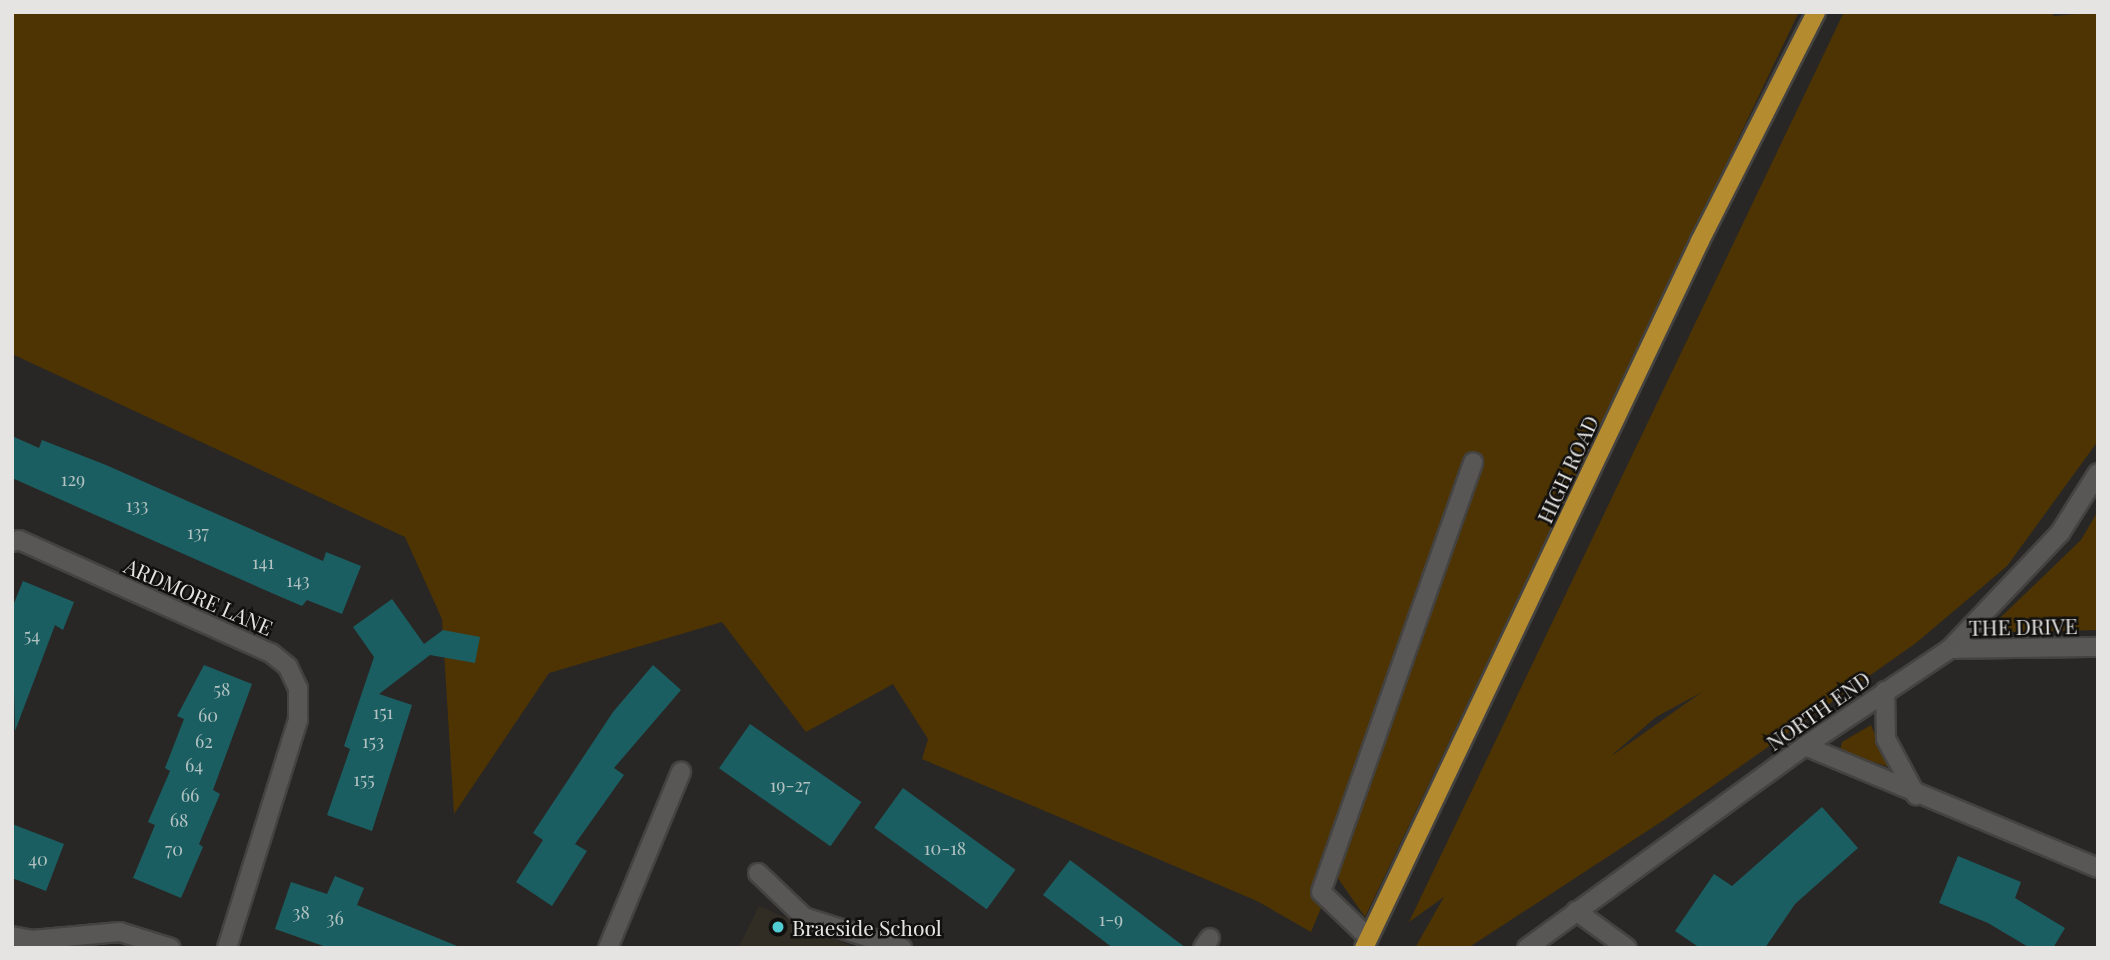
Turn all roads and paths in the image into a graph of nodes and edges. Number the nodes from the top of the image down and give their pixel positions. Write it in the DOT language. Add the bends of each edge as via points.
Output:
graph roads {
  1 [pos="1816,12"];
  2 [pos="1473,462"];
  3 [pos="2098,473"];
  4 [pos="12,542"];
  5 [pos="2098,647"];
  6 [pos="1950,649"];
  7 [pos="1885,691"];
  8 [pos="1805,746"];
  9 [pos="681,772"];
  10 [pos="1916,795"];
  11 [pos="2098,868"];
  12 [pos="758,873"];
  13 [pos="1576,911"];
  14 [pos="12,936"];
  15 [pos="1366,943"];
  16 [pos="33,944"];
  17 [pos="171,948"];
  18 [pos="228,948"];
  19 [pos="608,948"];
  20 [pos="902,948"];
  21 [pos="1527,948"];
  22 [pos="1627,948"];
  1 -- 15 [label="main road, HIGH ROAD" via="1700,241"];
  2 -- 15 [label="street" via="1321,892"];
  3 -- 6 [label="street, NORTH END" via="2060,533"];
  4 -- 18 [label="street, ARDMORE LANE" via="19,540 271,653 288,667 298,688 298,720"];
  5 -- 6 [label="street, THE DRIVE"];
  6 -- 7 [label="street, NORTH END"];
  7 -- 8 [label="street, NORTH END"];
  7 -- 10 [label="street" via="1886,739"];
  8 -- 10 [label="street"];
  8 -- 13 [label="street, NORTH END"];
  9 -- 19 [label="street"];
  10 -- 11 [label="street"];
  12 -- 20 [label="street" via="804,918"];
  13 -- 21 [label="street, NORTH END"];
  13 -- 22 [label="street"];
  14 -- 16 [label="street"];
  16 -- 17 [label="street" via="120,932"];
}
